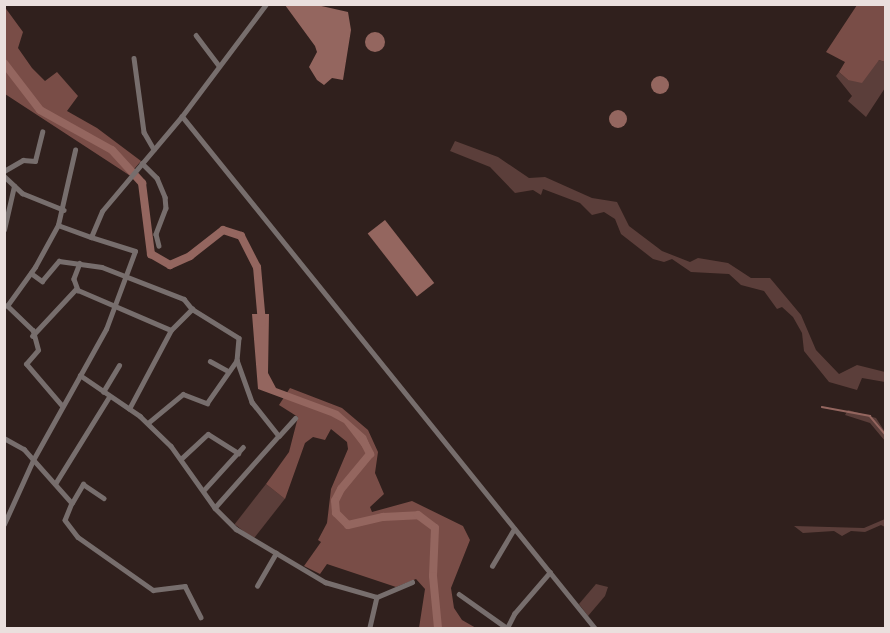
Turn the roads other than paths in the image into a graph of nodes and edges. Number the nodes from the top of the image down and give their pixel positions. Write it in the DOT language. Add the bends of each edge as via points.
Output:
graph roads {
  1 [pos="266,4"];
  2 [pos="196,35"];
  3 [pos="134,58"];
  4 [pos="219,65"];
  5 [pos="182,116"];
  6 [pos="42,132"];
  7 [pos="154,149"];
  8 [pos="75,150"];
  9 [pos="140,165"];
  10 [pos="4,171"];
  11 [pos="4,176"];
  12 [pos="14,186"];
  13 [pos="64,210"];
  14 [pos="58,225"];
  15 [pos="4,230"];
  16 [pos="91,237"];
  17 [pos="159,246"];
  18 [pos="80,263"];
  19 [pos="31,273"];
  20 [pos="126,274"];
  21 [pos="76,289"];
  22 [pos="115,309"];
  23 [pos="192,309"];
  24 [pos="171,330"];
  25 [pos="32,336"];
  26 [pos="237,360"];
  27 [pos="210,361"];
  28 [pos="119,365"];
  29 [pos="228,372"];
  30 [pos="80,375"];
  31 [pos="103,392"];
  32 [pos="109,397"];
  33 [pos="62,406"];
  34 [pos="129,409"];
  35 [pos="295,418"];
  36 [pos="148,423"];
  37 [pos="279,436"];
  38 [pos="4,438"];
  39 [pos="243,447"];
  40 [pos="238,453"];
  41 [pos="182,458"];
  42 [pos="33,460"];
  43 [pos="55,484"];
  44 [pos="203,491"];
  45 [pos="104,498"];
  46 [pos="72,503"];
  47 [pos="214,508"];
  48 [pos="4,524"];
  49 [pos="514,529"];
  50 [pos="276,553"];
  51 [pos="492,566"];
  52 [pos="550,572"];
  53 [pos="412,582"];
  54 [pos="257,586"];
  55 [pos="459,594"];
  56 [pos="377,597"];
  57 [pos="201,617"];
  58 [pos="370,628"];
  59 [pos="507,628"];
  60 [pos="595,628"];
  1 -- 4 [label="street"];
  2 -- 4 [label="street"];
  3 -- 7 [label="street" via="144,132"];
  4 -- 5 [label="street"];
  5 -- 7 [label="street"];
  5 -- 49 [label="street"];
  6 -- 10 [label="street" via="35,161 23,160"];
  7 -- 9 [label="street"];
  8 -- 13 [label="street"];
  9 -- 16 [label="street" via="102,211"];
  9 -- 17 [label="street" via="157,178 165,197 166,208 156,234"];
  11 -- 12 [label="street"];
  12 -- 13 [label="street"];
  12 -- 15 [label="street"];
  13 -- 14 [label="street"];
  14 -- 16 [label="street"];
  14 -- 19 [label="street"];
  16 -- 20 [label="street" via="135,250"];
  18 -- 19 [label="street" via="59,261 42,281"];
  18 -- 20 [label="street"];
  18 -- 21 [label="street" via="74,279"];
  19 -- 25 [label="street" via="7,306 33,331"];
  20 -- 22 [label="street"];
  20 -- 23 [label="street" via="184,299"];
  21 -- 22 [label="street"];
  21 -- 25 [label="street"];
  22 -- 24 [label="street"];
  22 -- 30 [label="street"];
  23 -- 24 [label="street"];
  23 -- 26 [label="street" via="239,338"];
  24 -- 34 [label="street"];
  25 -- 33 [label="street" via="38,350 26,364"];
  26 -- 29 [label="street"];
  26 -- 37 [label="street" via="252,402"];
  27 -- 29 [label="street"];
  28 -- 31 [label="street"];
  29 -- 36 [label="street" via="207,403 183,394"];
  30 -- 31 [label="street"];
  30 -- 33 [label="street"];
  31 -- 32 [label="street"];
  32 -- 34 [label="street"];
  32 -- 43 [label="street"];
  33 -- 42 [label="street"];
  34 -- 36 [label="street"];
  35 -- 37 [label="street"];
  36 -- 41 [label="street"];
  37 -- 47 [label="street"];
  38 -- 42 [label="street" via="24,449"];
  39 -- 40 [label="street"];
  40 -- 41 [label="street" via="208,434"];
  40 -- 44 [label="street"];
  41 -- 44 [label="street"];
  42 -- 43 [label="street"];
  42 -- 48 [label="street"];
  43 -- 46 [label="street"];
  44 -- 47 [label="street"];
  45 -- 46 [label="street" via="83,484"];
  46 -- 57 [label="street" via="65,520 78,537 153,590 185,585"];
  47 -- 50 [label="street" via="236,529"];
  49 -- 51 [label="street"];
  49 -- 52 [label="street"];
  50 -- 54 [label="street"];
  50 -- 56 [label="street" via="326,582"];
  52 -- 59 [label="street"];
  52 -- 60 [label="street"];
  53 -- 56 [label="street"];
  55 -- 59 [label="street"];
  56 -- 58 [label="street"];
}
